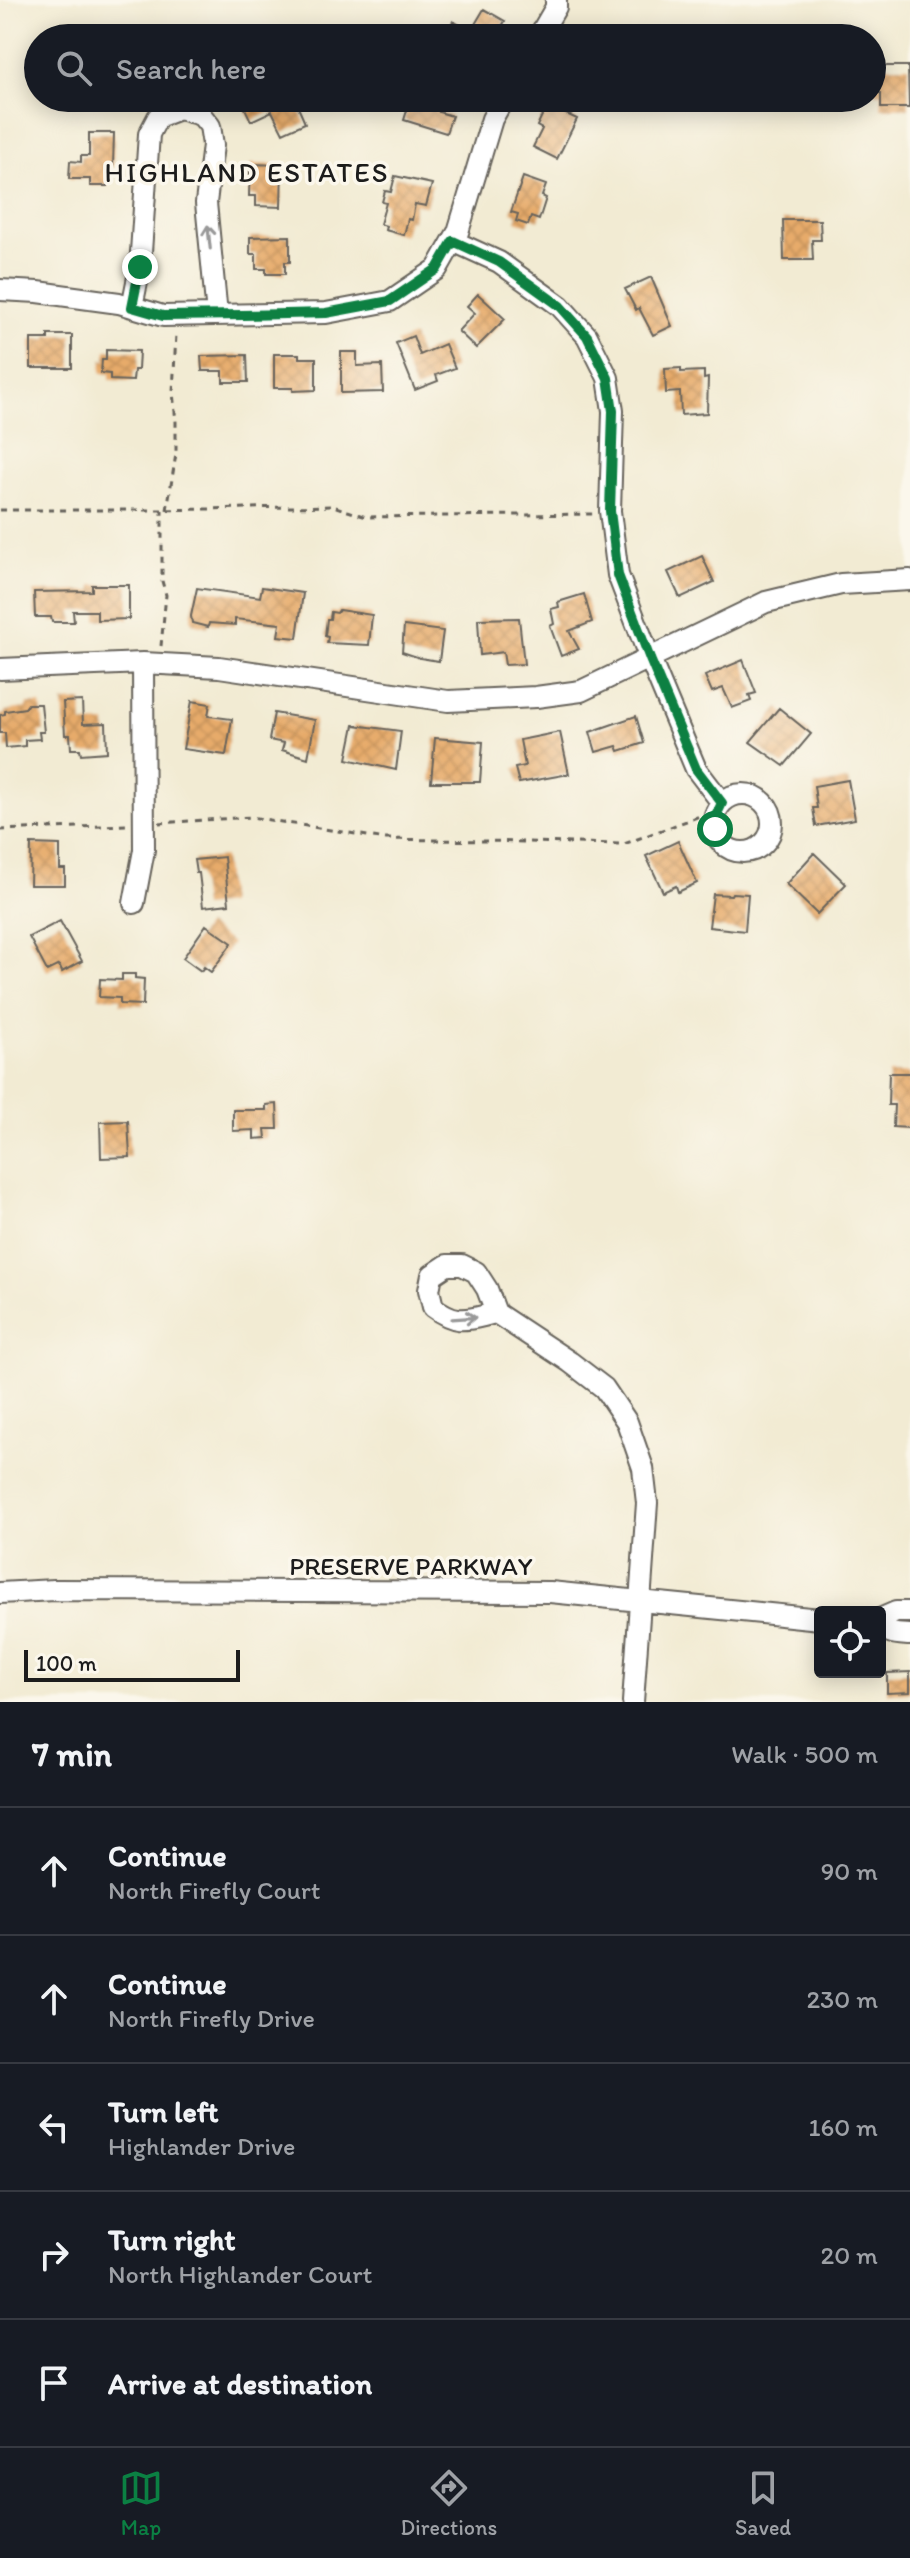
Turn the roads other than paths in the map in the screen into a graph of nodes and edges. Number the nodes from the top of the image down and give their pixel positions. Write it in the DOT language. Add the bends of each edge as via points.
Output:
graph roads {
  1 [pos="556,0"];
  2 [pos="546,24"];
  3 [pos="171,112"];
  4 [pos="190,112"];
  5 [pos="496,112"];
  6 [pos="453,241"];
  7 [pos="0,290"];
  8 [pos="132,307"];
  9 [pos="217,315"];
  10 [pos="910,580"];
  11 [pos="650,659"];
  12 [pos="152,664"];
  13 [pos="0,669"];
  14 [pos="719,808"];
  15 [pos="134,903"];
  16 [pos="496,1313"];
  17 [pos="0,1593"];
  18 [pos="640,1600"];
  19 [pos="910,1612"];
  20 [pos="886,1618"];
  21 [pos="814,1619"];
  22 [pos="886,1631"];
  23 [pos="910,1635"];
  24 [pos="633,1702"];
  1 -- 2 [label="street"];
  3 -- 8 [label="street, one-way" via="158,117 149,134 140,267"];
  9 -- 4 [label="street, one-way" via="206,203 213,145 210,126"];
  5 -- 6 [label="street"];
  6 -- 9 [label="street" via="437,269 390,301 326,313"];
  6 -- 11 [label="street" via="499,262 560,306 587,336 608,378 618,575"];
  7 -- 8 [label="street"];
  8 -- 9 [label="street" via="163,316"];
  10 -- 11 [label="street" via="841,584 766,602"];
  11 -- 12 [label="street" via="581,691 448,701 219,667"];
  11 -- 14 [label="street" via="696,769"];
  12 -- 13 [label="street"];
  12 -- 15 [label="street" via="144,850"];
  16 -- 18 [label="street" via="604,1388 627,1422 643,1468 647,1503"];
  17 -- 18 [label="street, PRESERVE PARKWAY" via="550,1592"];
  18 -- 21 [label="street, PRESERVE PARKWAY"];
  18 -- 24 [label="street"];
  19 -- 20 [label="street"];
  22 -- 23 [label="street"];
}
